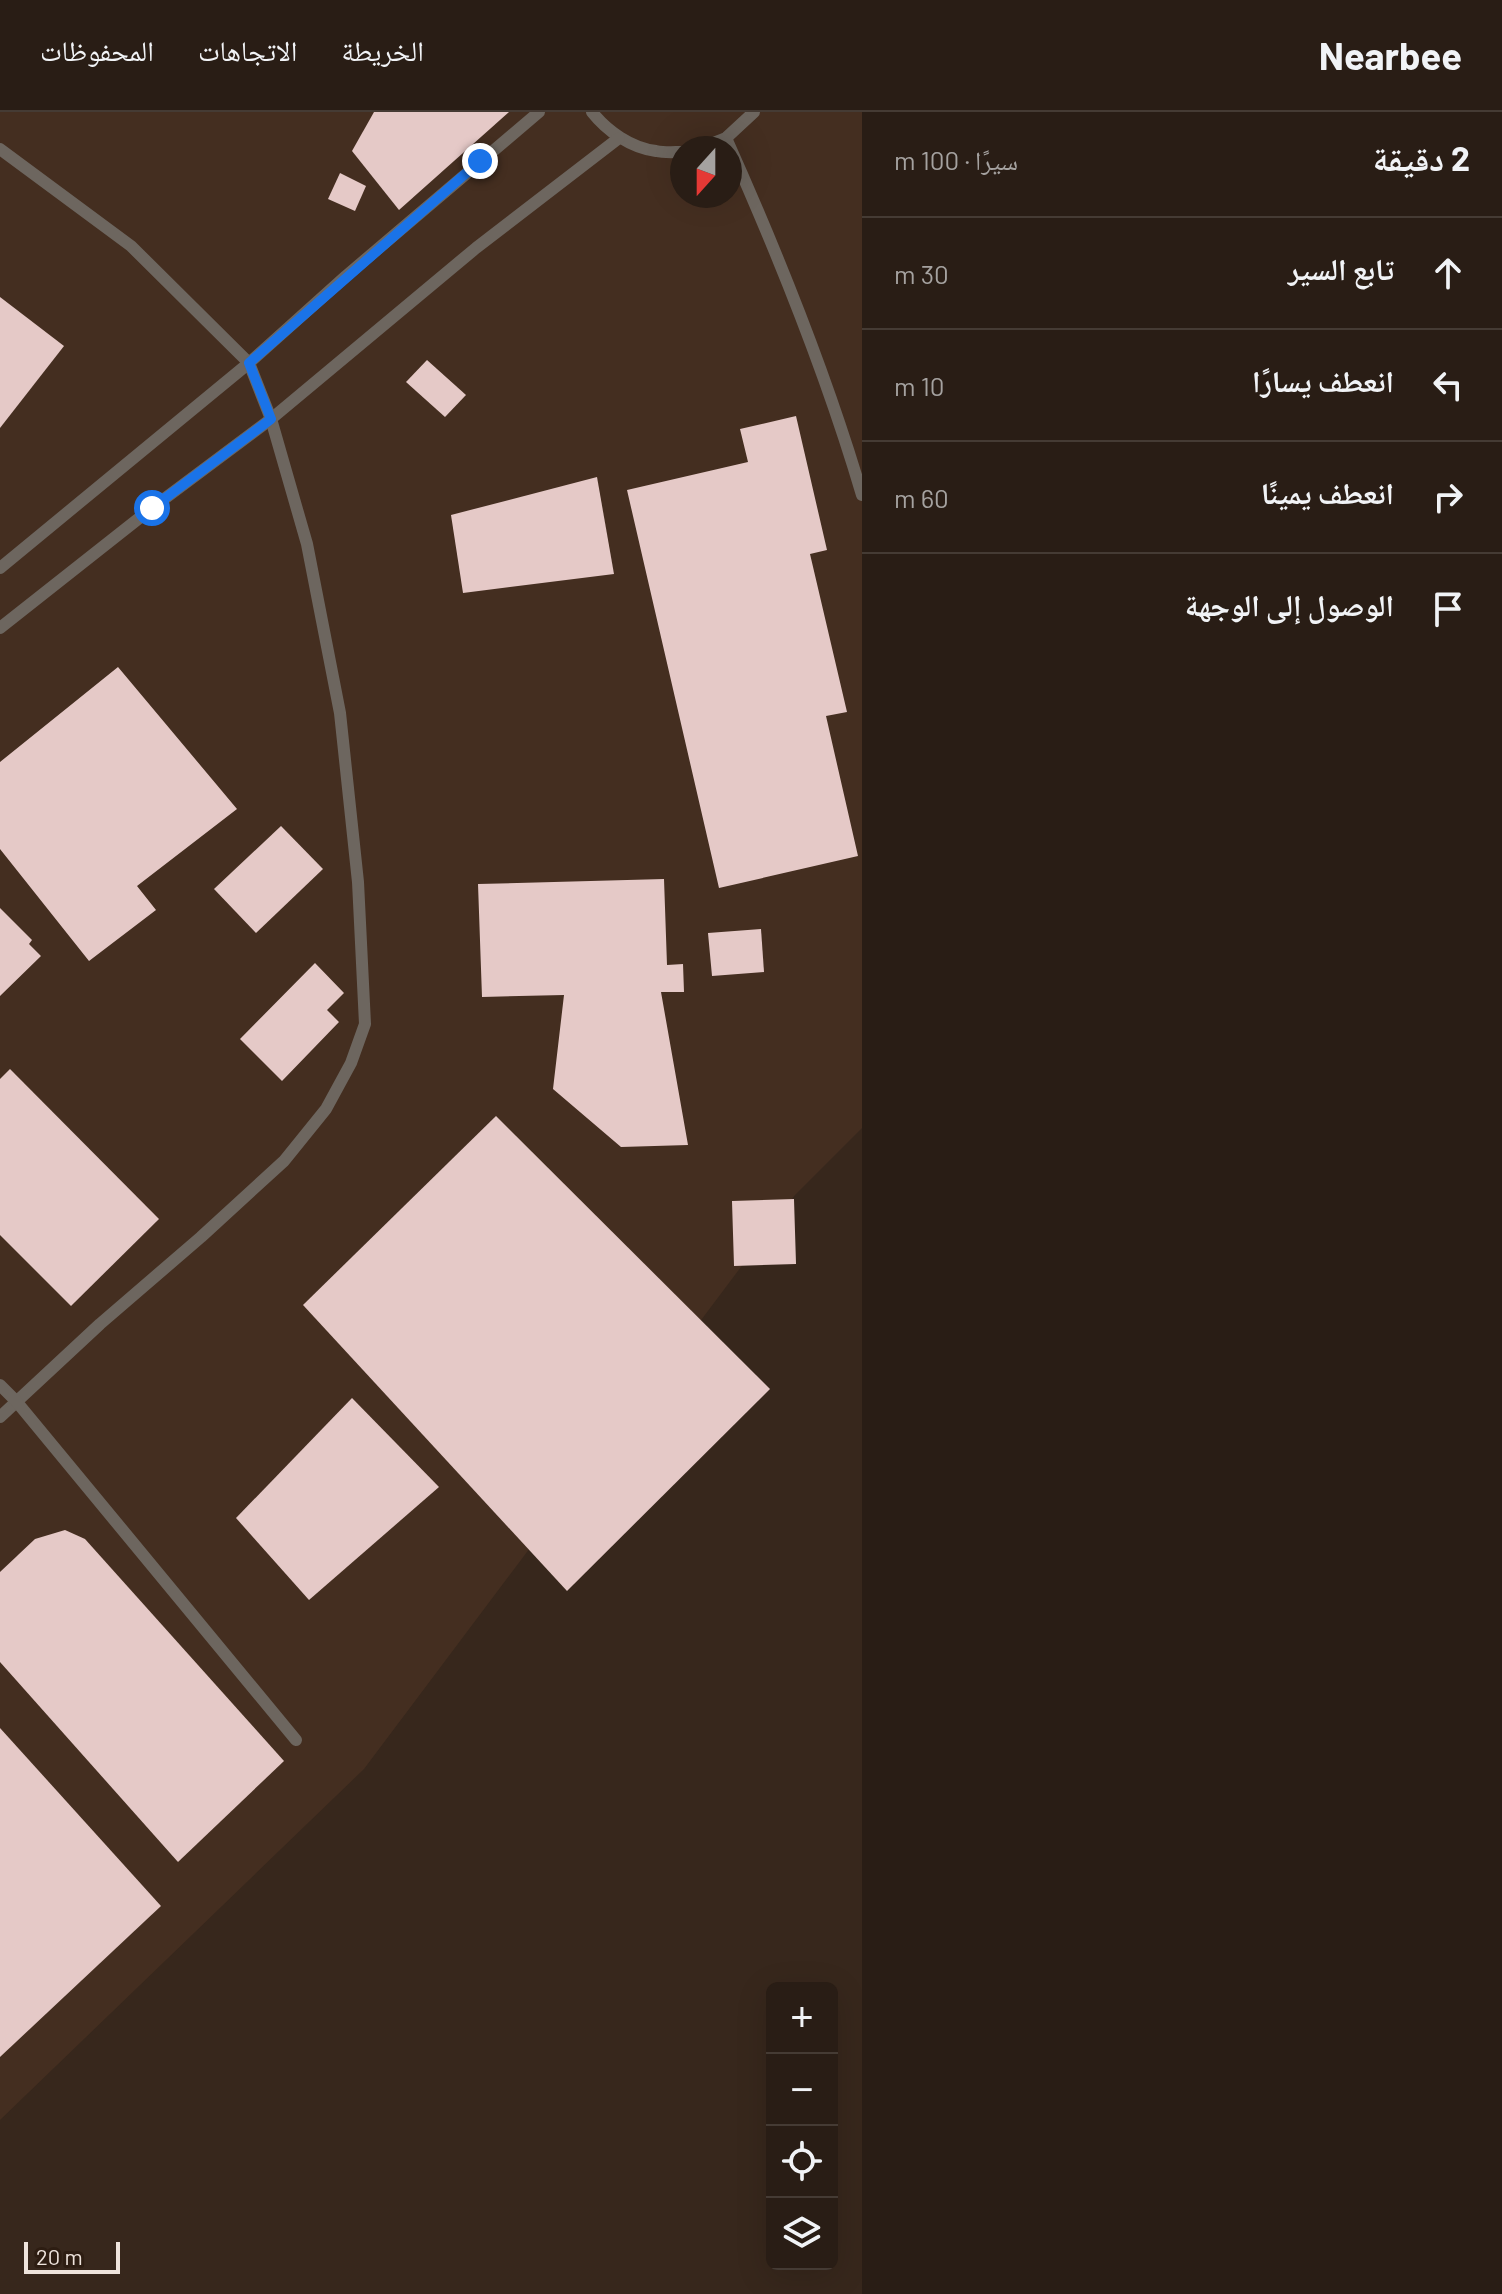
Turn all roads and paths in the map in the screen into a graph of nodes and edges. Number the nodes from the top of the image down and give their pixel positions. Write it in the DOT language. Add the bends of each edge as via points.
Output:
graph roads {
  1 [pos="539,112"];
  2 [pos="592,112"];
  3 [pos="754,112"];
  4 [pos="728,136"];
  5 [pos="619,138"];
  6 [pos="0,149"];
  7 [pos="670,152"];
  8 [pos="742,174"];
  9 [pos="249,363"];
  10 [pos="271,419"];
  11 [pos="862,495"];
  12 [pos="0,568"];
  13 [pos="0,628"];
  14 [pos="0,1385"];
  15 [pos="16,1401"];
  16 [pos="0,1417"];
  17 [pos="296,1740"];
  1 -- 9 [label="lane"];
  2 -- 5 [label="lane"];
  3 -- 4 [label="lane"];
  5 -- 7 [label="lane"];
  5 -- 10 [label="lane" via="476,248"];
  6 -- 9 [label="lane" via="131,246"];
  8 -- 11 [label="lane" via="830,395"];
  9 -- 10 [label="lane"];
  9 -- 12 [label="lane"];
  10 -- 13 [label="lane"];
  10 -- 15 [label="lane" via="307,544 340,713 358,882 365,1024 326,1109 284,1161"];
  14 -- 15 [label="lane"];
  15 -- 16 [label="lane"];
  15 -- 17 [label="lane"];
}
